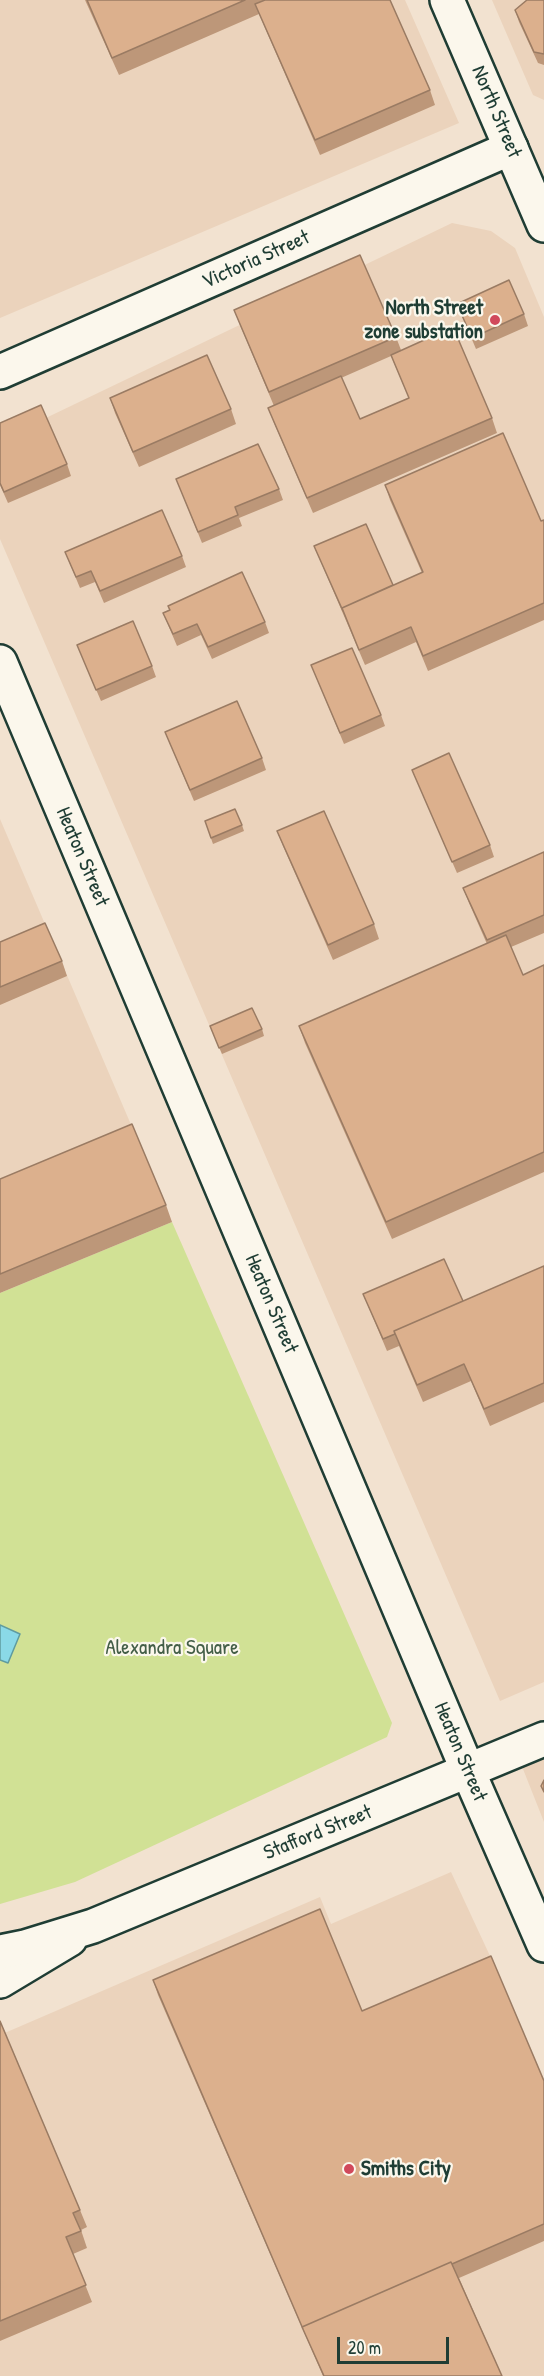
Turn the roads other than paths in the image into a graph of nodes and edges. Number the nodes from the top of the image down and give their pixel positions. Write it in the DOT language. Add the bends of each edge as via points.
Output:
graph roads {
  1 [pos="447,0"];
  2 [pos="511,148"];
  3 [pos="537,186"];
  4 [pos="544,225"];
  5 [pos="0,372"];
  6 [pos="0,663"];
  7 [pos="544,1739"];
  8 [pos="468,1771"];
  9 [pos="93,1926"];
  10 [pos="544,1945"];
  11 [pos="0,1952"];
  12 [pos="0,1981"];
  1 -- 2 [label="street, North Street"];
  2 -- 3 [label="street, North Street"];
  2 -- 5 [label="street, Victoria Street"];
  3 -- 4 [label="street, North Street"];
  6 -- 8 [label="street, Heaton Street"];
  7 -- 8 [label="street, Stafford Street"];
  8 -- 9 [label="street, Stafford Street"];
  8 -- 10 [label="street, Heaton Street"];
  9 -- 11 [label="street"];
  9 -- 12 [label="street"];
}
